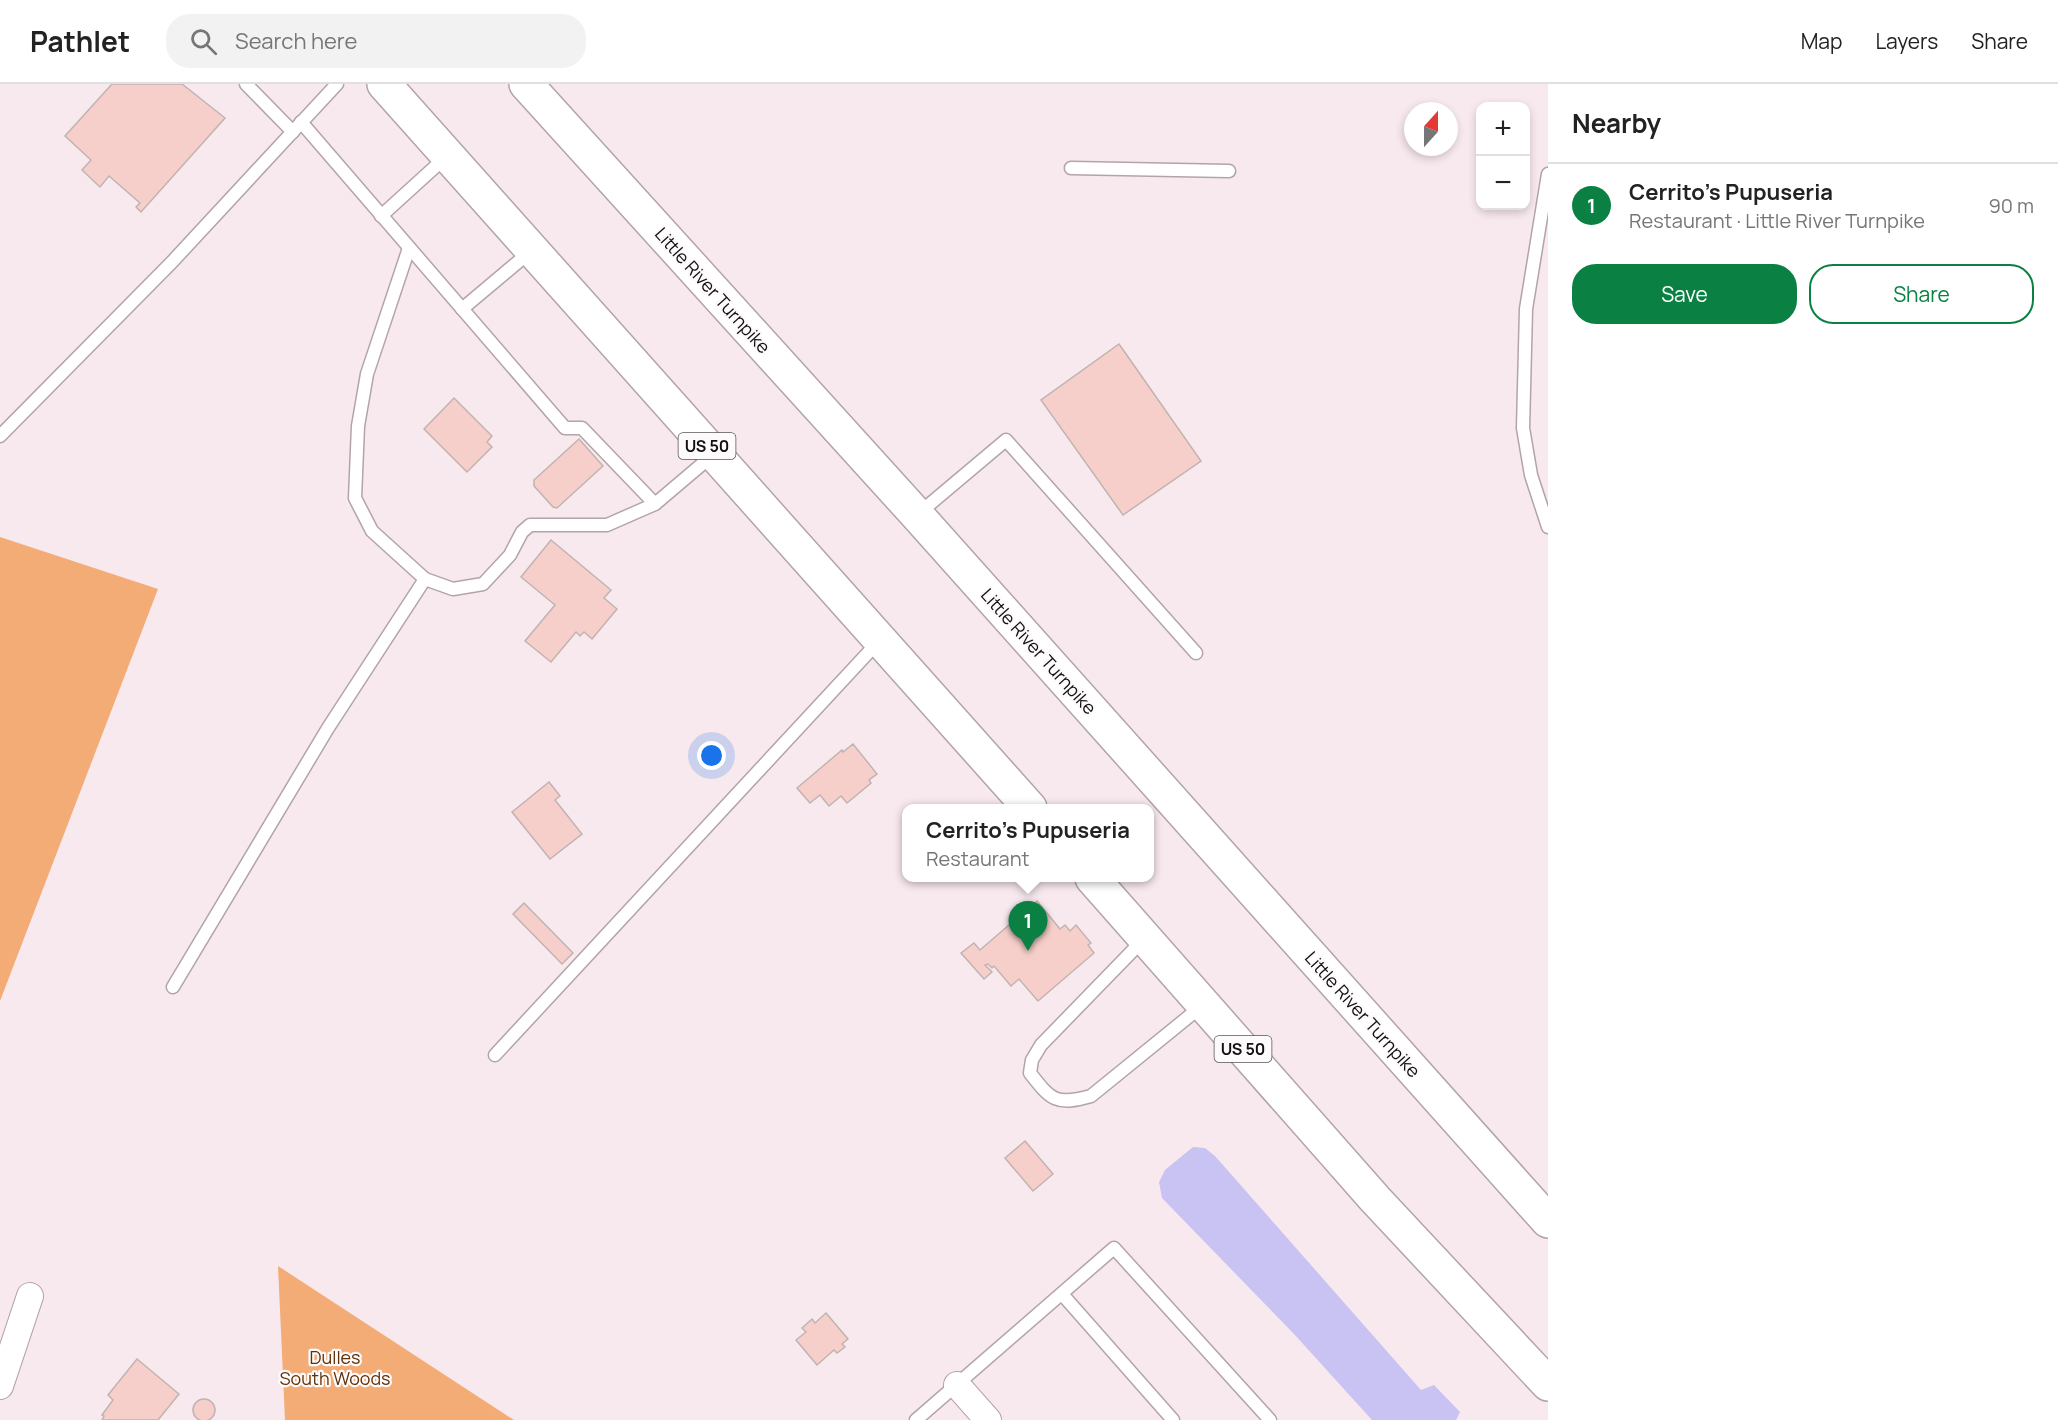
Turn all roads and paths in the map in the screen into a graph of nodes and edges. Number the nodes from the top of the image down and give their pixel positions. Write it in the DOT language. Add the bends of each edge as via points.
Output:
graph roads {
  1 [pos="246,84"];
  2 [pos="337,84"];
  3 [pos="384,84"];
  4 [pos="526,84"];
  5 [pos="297,127"];
  6 [pos="448,155"];
  7 [pos="1071,168"];
  8 [pos="1229,171"];
  9 [pos="1548,174"];
  10 [pos="381,216"];
  11 [pos="410,248"];
  12 [pos="532,250"];
  13 [pos="462,309"];
  14 [pos="0,436"];
  15 [pos="714,454"];
  16 [pos="655,504"];
  17 [pos="917,515"];
  18 [pos="1548,527"];
  19 [pos="425,579"];
  20 [pos="880,640"];
  21 [pos="1196,652"];
  22 [pos="1026,804"];
  23 [pos="1095,882"];
  24 [pos="1145,939"];
  25 [pos="173,987"];
  26 [pos="1203,1005"];
  27 [pos="495,1055"];
  28 [pos="1548,1221"];
  29 [pos="1062,1294"];
  30 [pos="30,1296"];
  31 [pos="1548,1384"];
  32 [pos="0,1386"];
  33 [pos="957,1386"];
  34 [pos="916,1420"];
  35 [pos="988,1420"];
  36 [pos="1173,1420"];
  37 [pos="1270,1420"];
  1 -- 5 [label="lane"];
  2 -- 5 [label="lane"];
  3 -- 6 [label="highway, US 50"];
  4 -- 17 [label="highway, Little River Turnpike"];
  5 -- 10 [label="lane"];
  5 -- 14 [label="lane" via="172,262"];
  6 -- 10 [label="lane"];
  6 -- 12 [label="highway, US 50"];
  7 -- 8 [label="lane"];
  9 -- 18 [label="lane" via="1526,309 1523,428 1531,475"];
  10 -- 11 [label="lane"];
  11 -- 13 [label="lane"];
  11 -- 19 [label="lane" via="367,374 358,426 356,498 372,531"];
  12 -- 13 [label="lane"];
  12 -- 15 [label="highway, US 50"];
  13 -- 16 [label="lane" via="564,428 582,428"];
  15 -- 16 [label="lane"];
  15 -- 20 [label="highway, US 50"];
  16 -- 19 [label="lane" via="607,525 530,525 510,555 483,584 453,589"];
  17 -- 21 [label="lane" via="1006,440"];
  17 -- 28 [label="highway, Little River Turnpike"];
  19 -- 25 [label="lane" via="328,728"];
  20 -- 22 [label="highway, US 50"];
  20 -- 27 [label="lane"];
  23 -- 24 [label="highway, US 50"];
  24 -- 26 [label="highway, US 50"];
  24 -- 26 [label="lane" via="1041,1045 1030,1073 1046,1094 1064,1101 1091,1096"];
  26 -- 31 [label="highway, US 50" via="1375,1199"];
  29 -- 33 [label="lane"];
  29 -- 36 [label="lane"];
  29 -- 37 [label="lane" via="1114,1248"];
  30 -- 32 [label="street"];
  33 -- 34 [label="lane"];
  33 -- 35 [label="street"];
}
